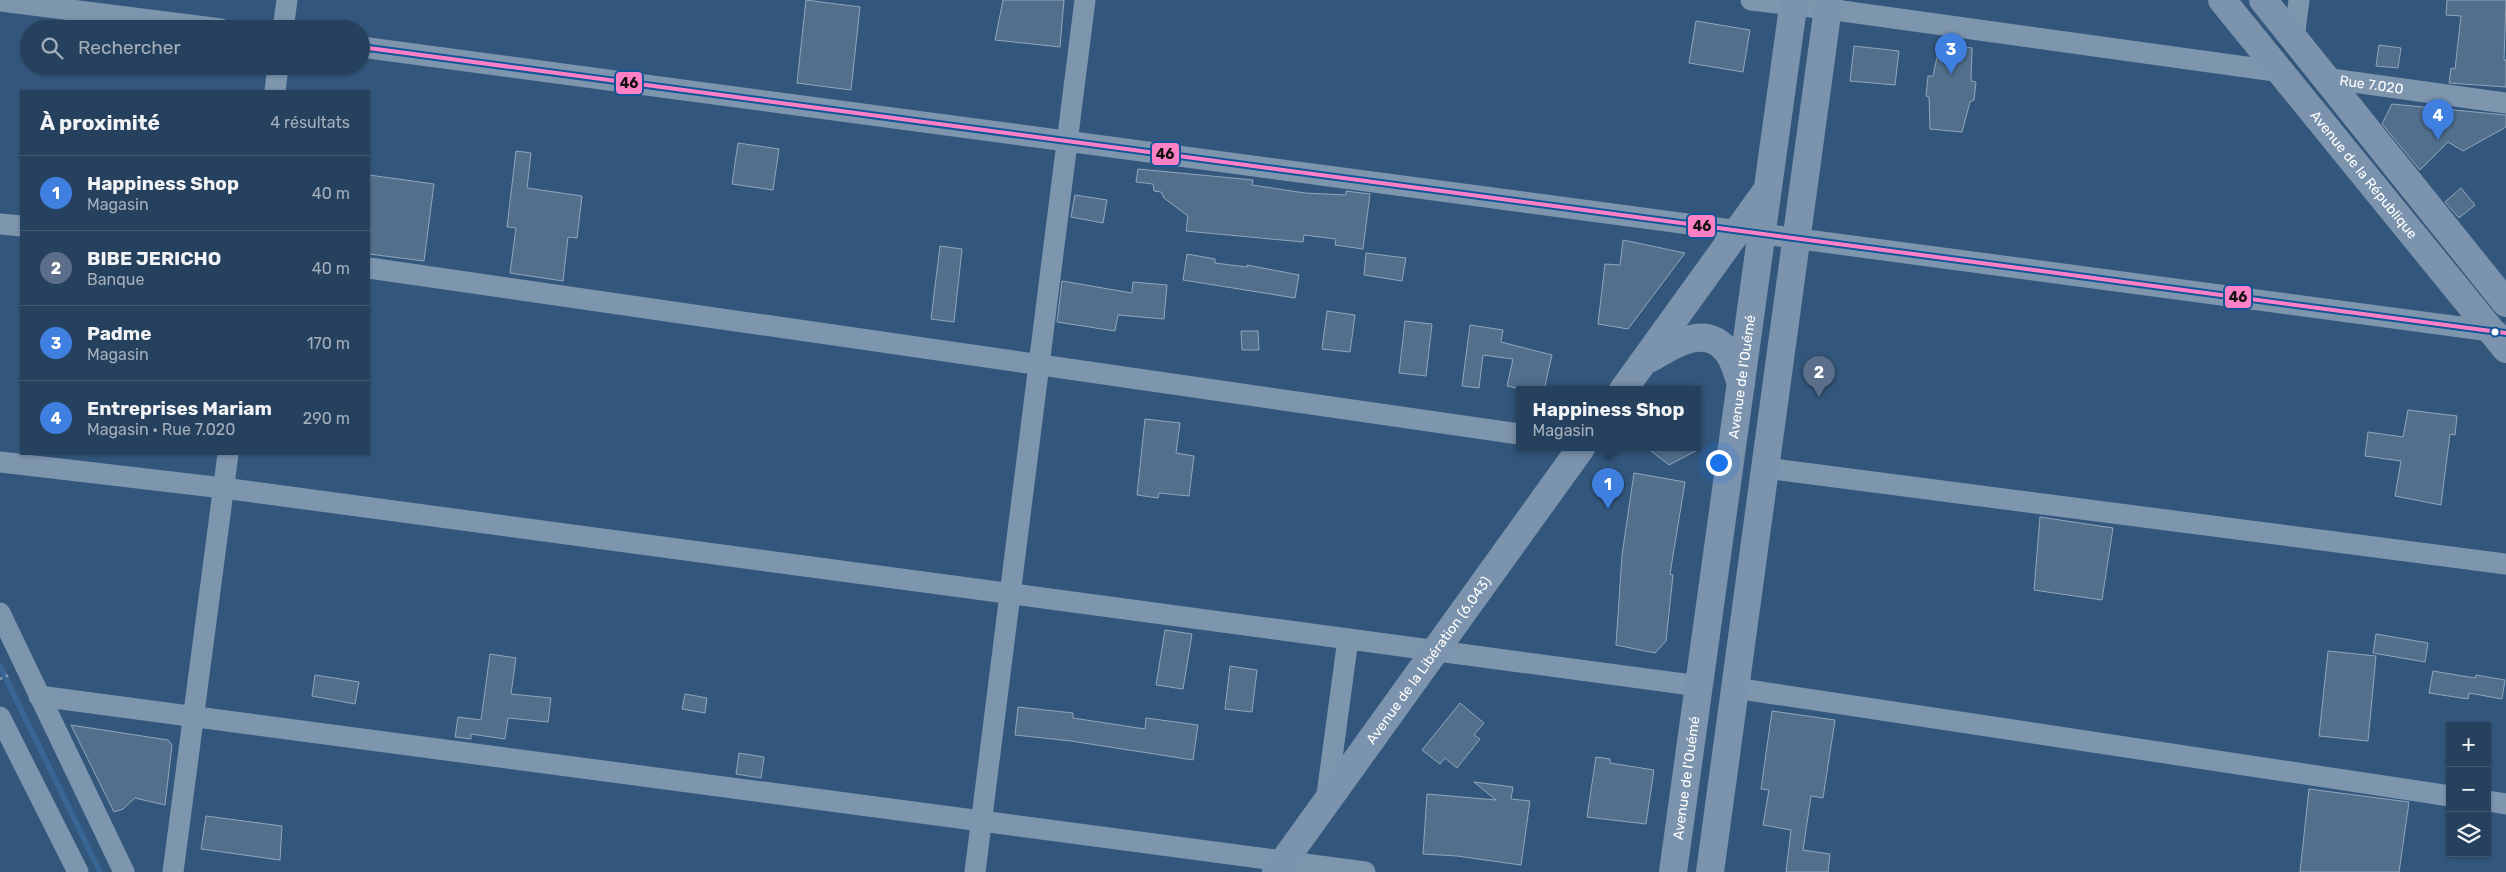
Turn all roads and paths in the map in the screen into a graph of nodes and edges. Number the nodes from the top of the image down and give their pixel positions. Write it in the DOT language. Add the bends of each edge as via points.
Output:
graph roads {
  1 [pos="0,0"];
  2 [pos="287,0"];
  3 [pos="1085,0"];
  4 [pos="1751,0"];
  5 [pos="2222,0"];
  6 [pos="2263,0"];
  7 [pos="2299,0"];
  8 [pos="1793,3"];
  9 [pos="1829,4"];
  10 [pos="152,20"];
  11 [pos="284,20"];
  12 [pos="2294,38"];
  13 [pos="370,48"];
  14 [pos="2282,72"];
  15 [pos="277,75"];
  16 [pos="2324,78"];
  17 [pos="275,90"];
  18 [pos="2506,103"];
  19 [pos="1068,140"];
  20 [pos="0,224"];
  21 [pos="20,226"];
  22 [pos="1749,233"];
  23 [pos="1796,239"];
  24 [pos="370,268"];
  25 [pos="2506,303"];
  26 [pos="2501,338"];
  27 [pos="1039,363"];
  28 [pos="1642,364"];
  29 [pos="1741,383"];
  30 [pos="1626,386"];
  31 [pos="1516,434"];
  32 [pos="1579,451"];
  33 [pos="228,455"];
  34 [pos="0,462"];
  35 [pos="1765,468"];
  36 [pos="223,488"];
  37 [pos="2506,564"];
  38 [pos="1010,594"];
  39 [pos="0,613"];
  40 [pos="1348,639"];
  41 [pos="1435,651"];
  42 [pos="1699,686"];
  43 [pos="1735,688"];
  44 [pos="39,696"];
  45 [pos="193,716"];
  46 [pos="0,717"];
  47 [pos="2446,795"];
  48 [pos="1326,802"];
  49 [pos="2491,802"];
  50 [pos="2506,804"];
  51 [pos="981,821"];
  52 [pos="1280,867"];
  53 [pos="78,872"];
  54 [pos="124,872"];
  55 [pos="173,872"];
  56 [pos="975,872"];
  57 [pos="1365,872"];
  58 [pos="1673,872"];
  59 [pos="1710,872"];
  1 -- 10 [label="street"];
  2 -- 11 [label="street"];
  3 -- 19 [label="street"];
  4 -- 8 [label="street"];
  5 -- 14 [label="main road, Avenue de la République"];
  6 -- 12 [label="main road, Avenue de la République"];
  7 -- 12 [label="street"];
  8 -- 9 [label="street"];
  8 -- 22 [label="main road" via="1768,189"];
  9 -- 14 [label="street"];
  9 -- 23 [label="main road"];
  12 -- 16 [label="main road, Avenue de la République"];
  13 -- 19 [label="street"];
  14 -- 26 [label="main road, Avenue de la République"];
  15 -- 17 [label="street"];
  16 -- 18 [label="street, Rue 7.020"];
  16 -- 25 [label="main road, Avenue de la République"];
  19 -- 22 [label="street"];
  19 -- 27 [label="street"];
  20 -- 21 [label="street"];
  22 -- 23 [label="street"];
  22 -- 28 [label="main road"];
  22 -- 29 [label="main road, Avenue de l'Ouémé"];
  23 -- 26 [label="street"];
  23 -- 35 [label="main road"];
  24 -- 27 [label="street"];
  27 -- 31 [label="street"];
  27 -- 38 [label="street"];
  28 -- 29 [label="main road" via="1680,341 1699,337 1718,342 1730,355"];
  28 -- 30 [label="main road"];
  29 -- 42 [label="main road, Avenue de l'Ouémé"];
  32 -- 41 [label="main road, Avenue de la Libération (6.043)"];
  33 -- 36 [label="street"];
  34 -- 36 [label="street"];
  35 -- 37 [label="street"];
  35 -- 43 [label="main road"];
  36 -- 38 [label="street"];
  36 -- 45 [label="street"];
  38 -- 40 [label="street"];
  38 -- 51 [label="street"];
  39 -- 44 [label="street"];
  40 -- 41 [label="street"];
  40 -- 48 [label="street"];
  41 -- 42 [label="street"];
  41 -- 48 [label="main road, Avenue de la Libération (6.043)"];
  42 -- 58 [label="main road, Avenue de l'Ouémé"];
  43 -- 47 [label="street"];
  43 -- 59 [label="main road"];
  44 -- 45 [label="street"];
  44 -- 54 [label="street"];
  45 -- 51 [label="street"];
  45 -- 55 [label="street"];
  46 -- 53 [label="street"];
  48 -- 52 [label="main road, Avenue de la Libération (6.043)"];
  49 -- 50 [label="street"];
  51 -- 52 [label="street"];
  51 -- 56 [label="street"];
  52 -- 57 [label="street"];
}
